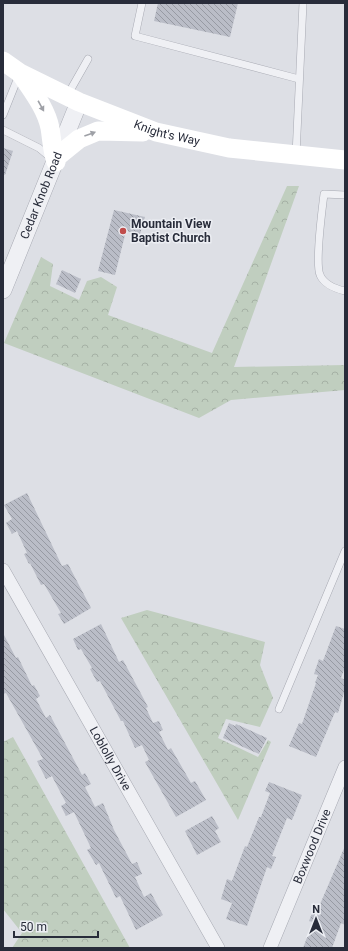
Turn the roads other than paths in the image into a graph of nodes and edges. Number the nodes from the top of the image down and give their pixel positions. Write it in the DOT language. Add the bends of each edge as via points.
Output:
graph roads {
  1 [pos="142,3"];
  2 [pos="303,3"];
  3 [pos="88,59"];
  4 [pos="3,61"];
  5 [pos="20,73"];
  6 [pos="299,79"];
  7 [pos="73,99"];
  8 [pos="3,115"];
  9 [pos="3,130"];
  10 [pos="156,132"];
  11 [pos="296,156"];
  12 [pos="57,159"];
  13 [pos="345,160"];
  14 [pos="345,195"];
  15 [pos="3,290"];
  16 [pos="345,291"];
  17 [pos="345,551"];
  18 [pos="3,570"];
  19 [pos="279,709"];
  20 [pos="345,767"];
  21 [pos="218,948"];
  22 [pos="270,948"];
  1 -- 6 [label="lane" via="134,36"];
  2 -- 6 [label="lane"];
  3 -- 7 [label="lane"];
  4 -- 5 [label="main road, Knight's Way"];
  5 -- 7 [label="main road, Knight's Way"];
  5 -- 8 [label="lane"];
  5 -- 12 [label="main road, one-way" via="44,110 50,128 51,146"];
  6 -- 11 [label="lane"];
  7 -- 10 [label="main road, Knight's Way"];
  7 -- 12 [label="street, Cedar Knob Road"];
  9 -- 12 [label="lane"];
  10 -- 11 [label="main road, Knight's Way" via="229,148"];
  12 -- 10 [label="main road, one-way" via="79,139 98,131"];
  11 -- 13 [label="main road, Knight's Way"];
  12 -- 15 [label="street, Cedar Knob Road"];
  14 -- 16 [label="lane" via="324,194 319,236 319,274 325,282"];
  17 -- 19 [label="lane"];
  18 -- 21 [label="street, Loblolly Drive"];
  20 -- 22 [label="street, Boxwood Drive"];
}
